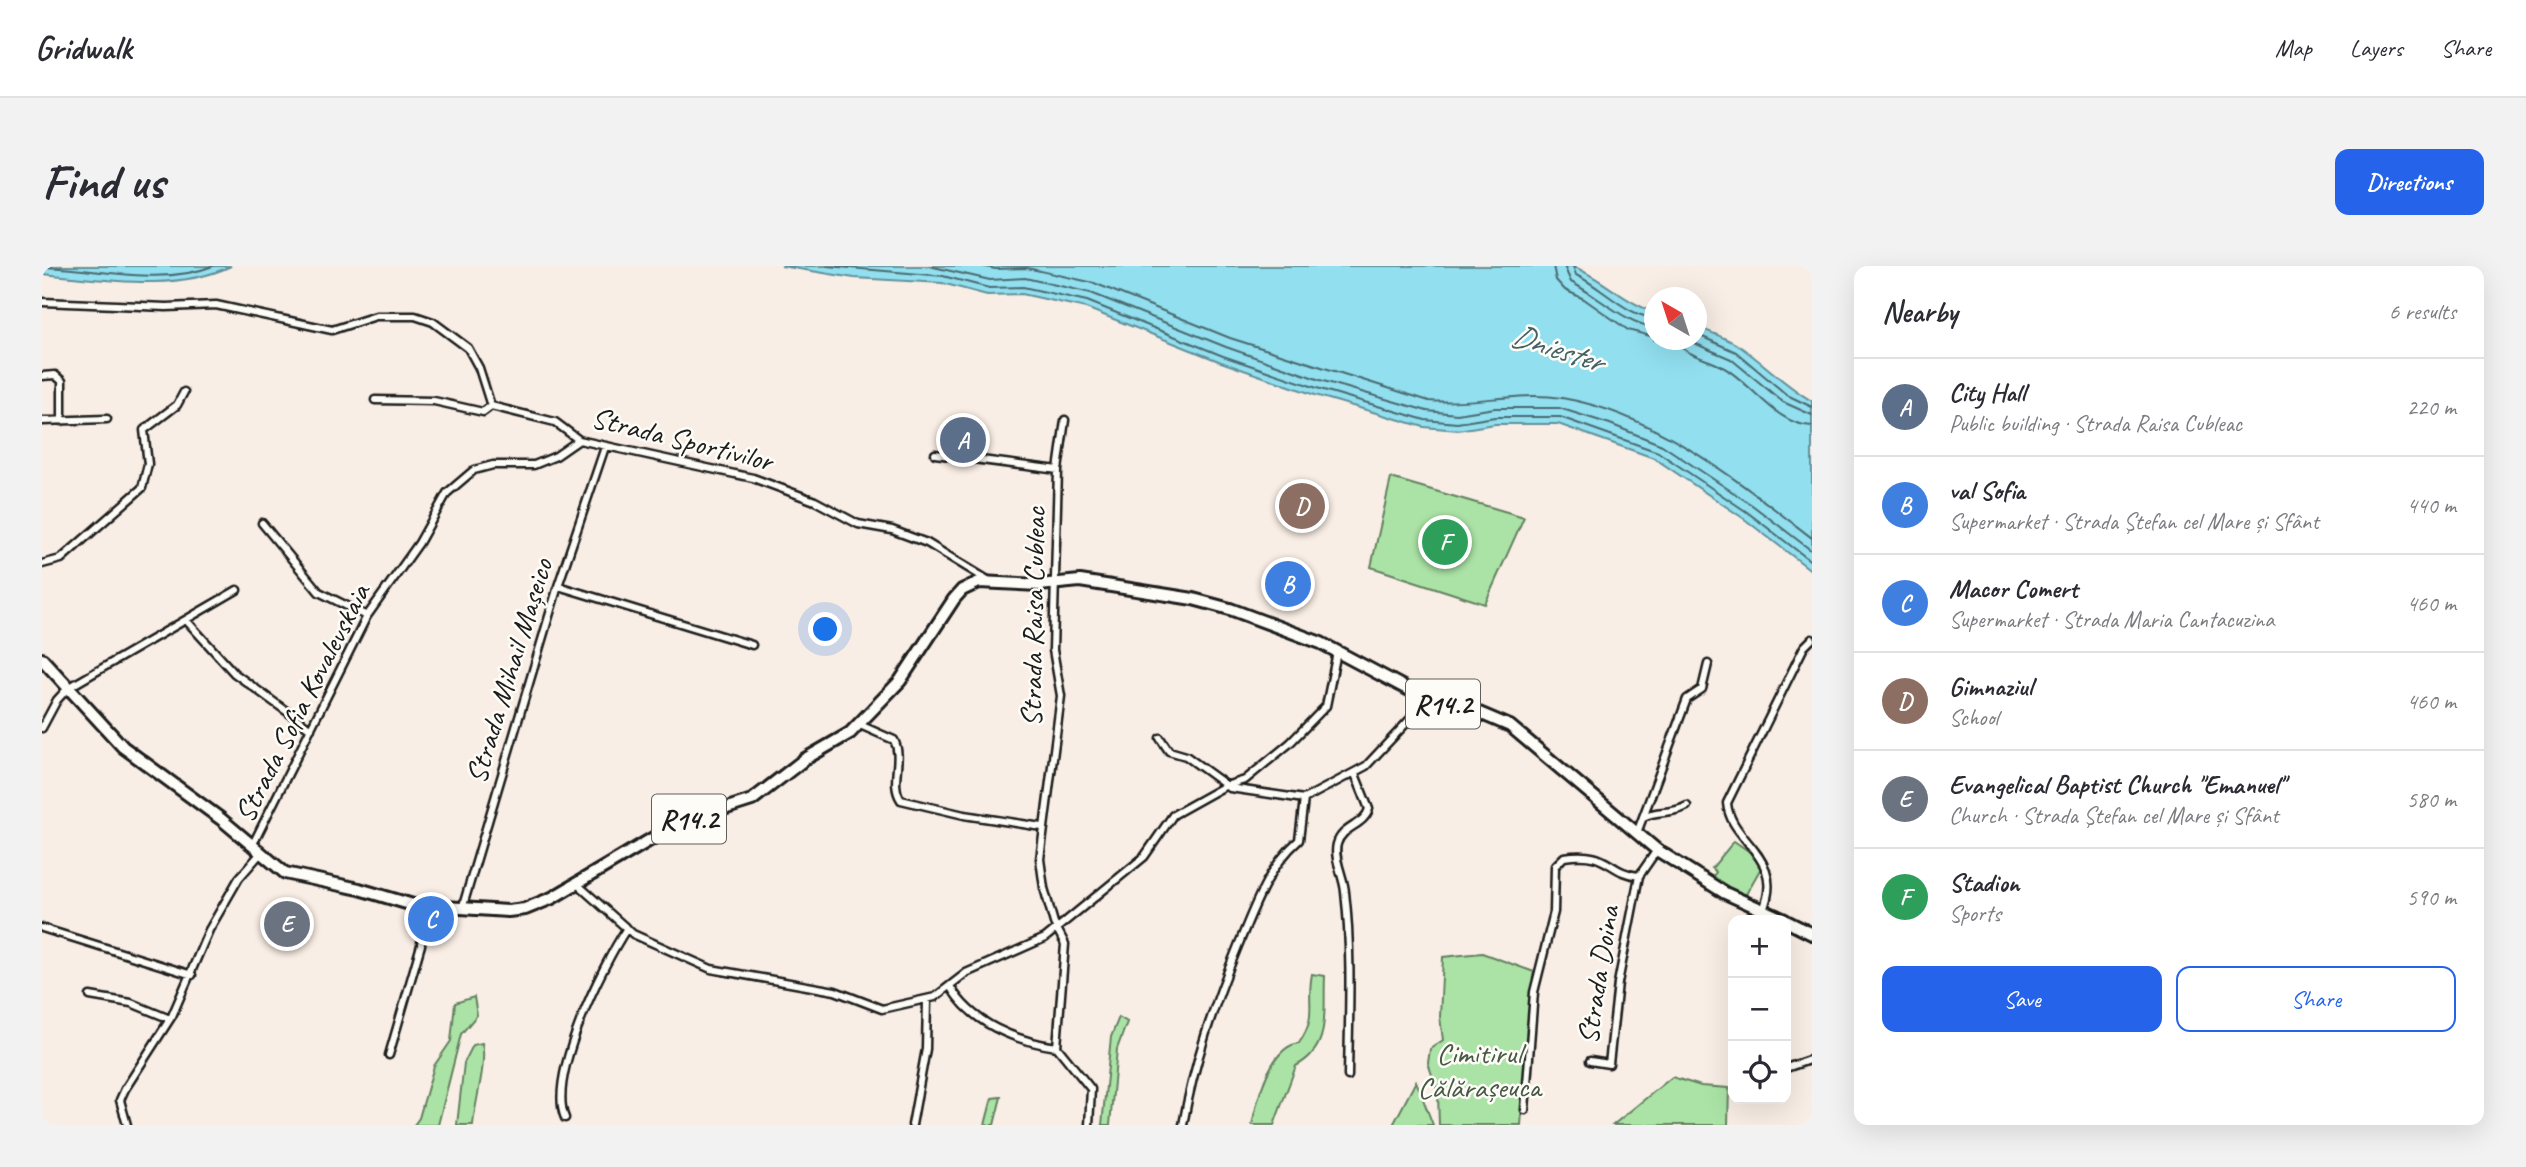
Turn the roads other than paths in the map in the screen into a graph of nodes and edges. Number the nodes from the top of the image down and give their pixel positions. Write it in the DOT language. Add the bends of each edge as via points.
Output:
graph roads {
  1 [pos="42,302"];
  2 [pos="42,376"];
  3 [pos="184,392"];
  4 [pos="376,400"];
  5 [pos="491,406"];
  6 [pos="107,419"];
  7 [pos="42,421"];
  8 [pos="62,421"];
  9 [pos="1065,421"];
  10 [pos="579,440"];
  11 [pos="604,447"];
  12 [pos="935,454"];
  13 [pos="1058,470"];
  14 [pos="262,523"];
  15 [pos="42,564"];
  16 [pos="992,583"];
  17 [pos="1056,583"];
  18 [pos="558,586"];
  19 [pos="237,590"];
  20 [pos="366,616"];
  21 [pos="186,620"];
  22 [pos="1812,639"];
  23 [pos="752,645"];
  24 [pos="1337,650"];
  25 [pos="43,659"];
  26 [pos="1708,664"];
  27 [pos="65,685"];
  28 [pos="1428,700"];
  29 [pos="860,725"];
  30 [pos="42,728"];
  31 [pos="311,729"];
  32 [pos="1160,738"];
  33 [pos="1355,774"];
  34 [pos="1225,786"];
  35 [pos="1304,799"];
  36 [pos="1687,806"];
  37 [pos="1643,817"];
  38 [pos="1042,827"];
  39 [pos="1636,835"];
  40 [pos="256,850"];
  41 [pos="1657,850"];
  42 [pos="1639,876"];
  43 [pos="577,884"];
  44 [pos="424,906"];
  45 [pos="461,909"];
  46 [pos="1763,909"];
  47 [pos="1775,915"];
  48 [pos="1791,923"];
  49 [pos="42,928"];
  50 [pos="1058,928"];
  51 [pos="627,929"];
  52 [pos="1812,933"];
  53 [pos="192,975"];
  54 [pos="950,986"];
  55 [pos="90,996"];
  56 [pos="927,1000"];
  57 [pos="170,1019"];
  58 [pos="1057,1047"];
  59 [pos="389,1055"];
  60 [pos="1812,1059"];
  61 [pos="1590,1061"];
  62 [pos="1791,1066"];
  63 [pos="1348,1076"];
  64 [pos="1525,1110"];
  65 [pos="565,1118"];
  66 [pos="127,1125"];
  67 [pos="912,1125"];
  68 [pos="1089,1125"];
  69 [pos="1183,1125"];
  1 -- 5 [label="street" via="216,305 332,330 376,316 415,316 433,322 468,348"];
  2 -- 8 [label="street" via="55,375 62,381"];
  3 -- 15 [label="street" via="177,405 144,430 148,464 142,488 61,559"];
  4 -- 5 [label="street, Strada Sportivilor" via="434,401 483,412"];
  5 -- 10 [label="street, Strada Sportivilor" via="555,422"];
  6 -- 8 [label="street"];
  7 -- 8 [label="street"];
  9 -- 13 [label="street, Strada Raisa Cubleac"];
  10 -- 11 [label="street, Strada Sportivilor"];
  10 -- 20 [label="street, Strada Sofia Kovalevskaia" via="545,461 484,466 461,478"];
  11 -- 16 [label="street, Strada Sportivilor" via="694,464 778,487 849,520 928,543"];
  11 -- 18 [label="street, Strada Mihail Mașeico"];
  12 -- 13 [label="street, Strada Raisa Cubleac"];
  13 -- 17 [label="street, Strada Raisa Cubleac"];
  14 -- 20 [label="street" via="318,592"];
  16 -- 17 [label="main road, R14.2"];
  16 -- 29 [label="main road, R14.2" via="979,582 962,590 900,681"];
  17 -- 24 [label="main road, R14.2" via="1092,582 1211,603"];
  17 -- 38 [label="street, Strada Raisa Cubleac" via="1053,650 1061,696"];
  18 -- 23 [label="street"];
  18 -- 45 [label="street, Strada Mihail Mașeico"];
  19 -- 21 [label="street"];
  20 -- 31 [label="street, Strada Sofia Kovalevskaia"];
  21 -- 27 [label="street"];
  21 -- 31 [label="street" via="234,673"];
  22 -- 46 [label="street" via="1727,803 1730,816 1764,865 1768,896"];
  24 -- 28 [label="main road, R14.2"];
  24 -- 34 [label="street" via="1323,711 1245,780"];
  25 -- 27 [label="main road, R14.2"];
  26 -- 37 [label="street" via="1702,689 1687,699"];
  27 -- 30 [label="street"];
  27 -- 40 [label="main road, R14.2" via="124,747"];
  28 -- 33 [label="street"];
  28 -- 39 [label="main road, R14.2" via="1510,726"];
  29 -- 38 [label="street" via="894,740 896,789 901,800"];
  29 -- 43 [label="main road, R14.2" via="752,800 677,824"];
  31 -- 40 [label="street, Strada Sofia Kovalevskaia"];
  32 -- 34 [label="street" via="1169,751 1186,756"];
  33 -- 35 [label="street"];
  33 -- 63 [label="street" via="1368,811 1363,821 1343,835 1337,852 1351,959"];
  34 -- 35 [label="street"];
  34 -- 50 [label="street" via="1173,815 1144,857"];
  35 -- 69 [label="street" via="1299,841 1269,876 1206,1023"];
  36 -- 37 [label="street" via="1675,813 1658,811"];
  37 -- 39 [label="street"];
  38 -- 50 [label="street, Strada Raisa Cubleac" via="1044,888"];
  39 -- 41 [label="main road, R14.2"];
  40 -- 44 [label="main road, R14.2" via="285,873"];
  40 -- 53 [label="street, Strada Sofia Kovalevskaia" via="209,930"];
  41 -- 42 [label="street"];
  41 -- 46 [label="main road, R14.2" via="1725,892"];
  42 -- 61 [label="street, Strada Doina" via="1618,983 1609,1064"];
  42 -- 64 [label="street" via="1594,855 1564,857 1555,866 1554,912 1534,992"];
  43 -- 45 [label="main road, R14.2" via="525,909"];
  43 -- 51 [label="street"];
  44 -- 45 [label="main road, R14.2"];
  44 -- 59 [label="street" via="421,945"];
  46 -- 47 [label="main road, R14.2"];
  48 -- 52 [label="main road, R14.2"];
  49 -- 53 [label="street"];
  50 -- 54 [label="street" via="1042,941 966,973"];
  50 -- 58 [label="street, Strada Raisa Cubleac" via="1065,953"];
  51 -- 56 [label="street" via="710,969 835,991 882,1009"];
  51 -- 65 [label="street" via="574,1039 562,1097"];
  53 -- 57 [label="street, Strada Sofia Kovalevskaia"];
  54 -- 56 [label="street"];
  54 -- 58 [label="street" via="976,1019"];
  55 -- 57 [label="street" via="131,1003"];
  56 -- 67 [label="street" via="926,1049"];
  57 -- 66 [label="street, Strada Sofia Kovalevskaia" via="120,1100"];
  58 -- 68 [label="street" via="1091,1090"];
  60 -- 62 [label="street"];
}
